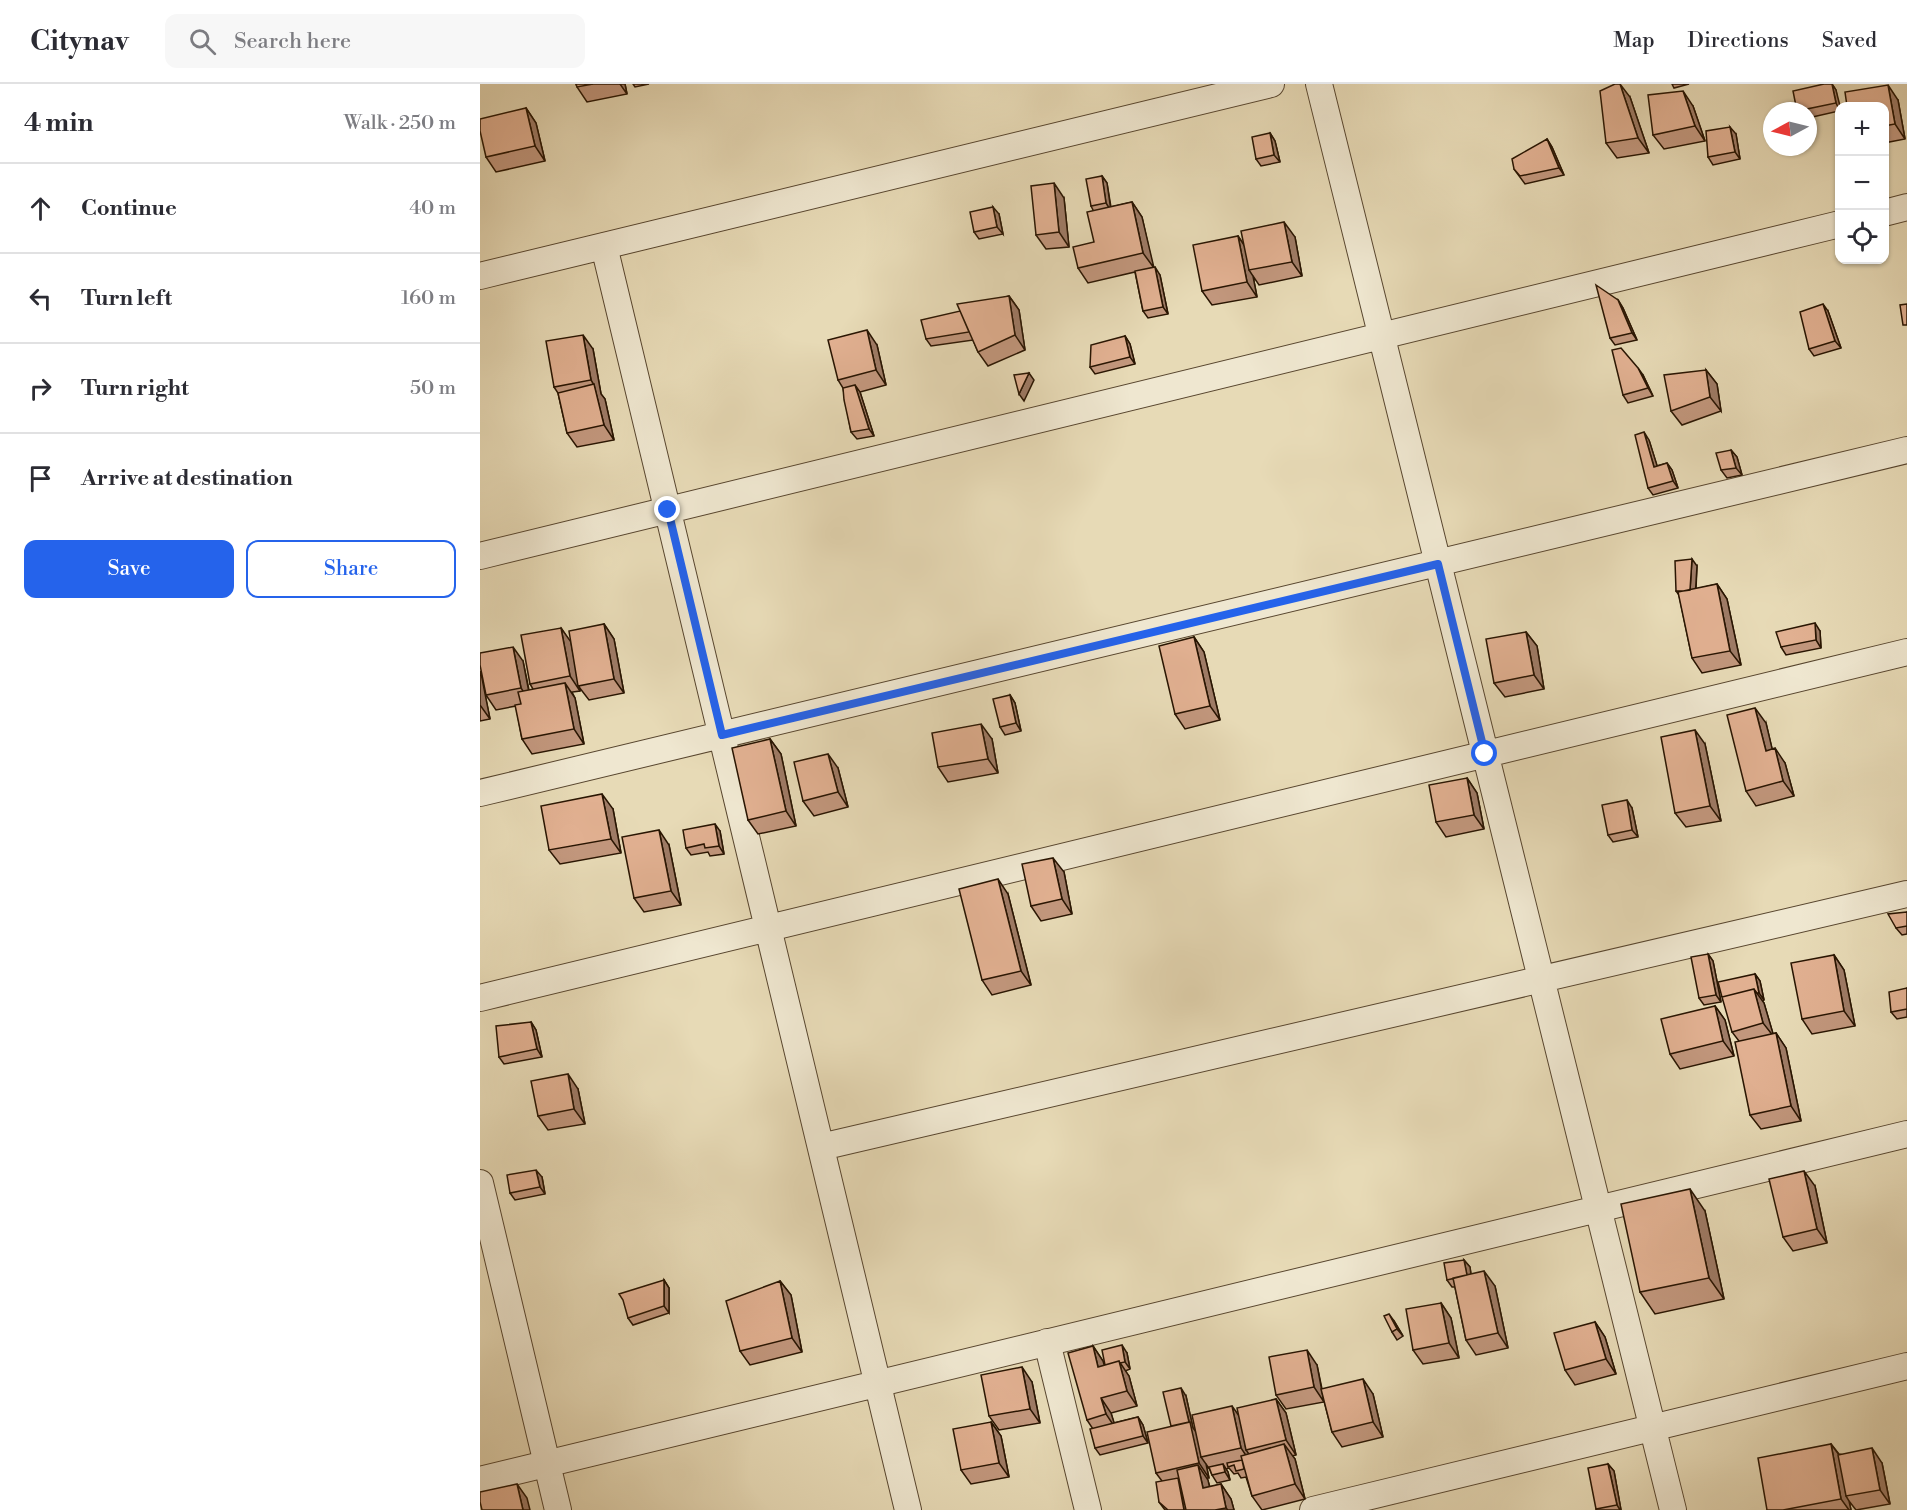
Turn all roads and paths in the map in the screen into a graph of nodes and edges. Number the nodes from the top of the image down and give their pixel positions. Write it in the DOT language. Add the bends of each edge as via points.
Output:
graph roads {
  1 [pos="1271,84"];
  2 [pos="1319,84"];
  3 [pos="1907,207"];
  4 [pos="1889,212"];
  5 [pos="1835,225"];
  6 [pos="604,246"];
  7 [pos="480,276"];
  8 [pos="1382,336"];
  9 [pos="1907,450"];
  10 [pos="668,510"];
  11 [pos="480,556"];
  12 [pos="1438,564"];
  13 [pos="1907,651"];
  14 [pos="722,735"];
  15 [pos="1485,754"];
  16 [pos="480,793"];
  17 [pos="1907,894"];
  18 [pos="769,928"];
  19 [pos="1541,979"];
  20 [pos="480,998"];
  21 [pos="1907,1134"];
  22 [pos="821,1148"];
  23 [pos="480,1183"];
  24 [pos="1598,1209"];
  25 [pos="1047,1342"];
  26 [pos="1907,1366"];
  27 [pos="877,1384"];
  28 [pos="1652,1427"];
  29 [pos="547,1464"];
  30 [pos="480,1480"];
  31 [pos="558,1510"];
  32 [pos="908,1510"];
  33 [pos="1088,1510"];
  34 [pos="1313,1510"];
  35 [pos="1673,1510"];
  1 -- 6 [label="street"];
  2 -- 8 [label="street"];
  3 -- 4 [label="street"];
  5 -- 8 [label="street"];
  6 -- 7 [label="street"];
  6 -- 10 [label="street"];
  8 -- 10 [label="street"];
  8 -- 12 [label="street"];
  9 -- 12 [label="street"];
  10 -- 11 [label="street"];
  10 -- 14 [label="street"];
  12 -- 14 [label="street"];
  12 -- 15 [label="street"];
  13 -- 15 [label="street"];
  14 -- 16 [label="street"];
  14 -- 18 [label="street"];
  15 -- 18 [label="street"];
  15 -- 19 [label="street"];
  17 -- 19 [label="street"];
  18 -- 20 [label="street"];
  18 -- 22 [label="street"];
  19 -- 22 [label="street"];
  19 -- 24 [label="street"];
  21 -- 24 [label="street"];
  22 -- 27 [label="street"];
  23 -- 29 [label="street"];
  24 -- 25 [label="street"];
  24 -- 28 [label="street"];
  25 -- 27 [label="street"];
  25 -- 33 [label="street"];
  26 -- 28 [label="street"];
  27 -- 29 [label="street"];
  27 -- 32 [label="street"];
  28 -- 34 [label="street"];
  28 -- 35 [label="street"];
  29 -- 30 [label="street"];
  29 -- 31 [label="street"];
}
